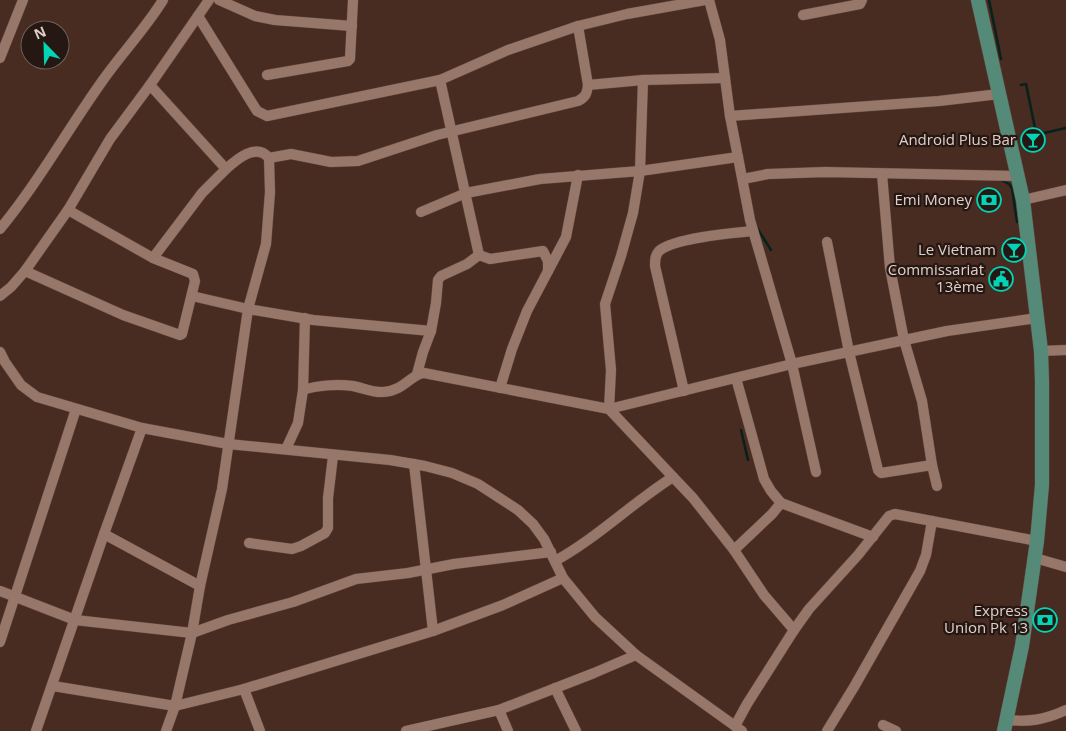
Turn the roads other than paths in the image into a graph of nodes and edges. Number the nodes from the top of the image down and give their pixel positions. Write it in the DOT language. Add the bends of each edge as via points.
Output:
graph roads {
  1 [pos="23,0"];
  2 [pos="163,0"];
  3 [pos="209,0"];
  4 [pos="219,0"];
  5 [pos="353,0"];
  6 [pos="704,0"];
  7 [pos="709,0"];
  8 [pos="862,0"];
  9 [pos="978,0"];
  10 [pos="803,15"];
  11 [pos="198,16"];
  12 [pos="352,26"];
  13 [pos="578,26"];
  14 [pos="0,58"];
  15 [pos="267,75"];
  16 [pos="725,78"];
  17 [pos="440,80"];
  18 [pos="643,80"];
  19 [pos="150,85"];
  20 [pos="588,85"];
  21 [pos="999,94"];
  22 [pos="730,116"];
  23 [pos="452,131"];
  24 [pos="738,157"];
  25 [pos="269,158"];
  26 [pos="226,169"];
  27 [pos="640,171"];
  28 [pos="882,174"];
  29 [pos="578,175"];
  30 [pos="1017,176"];
  31 [pos="743,179"];
  32 [pos="1066,190"];
  33 [pos="466,193"];
  34 [pos="1023,200"];
  35 [pos="68,210"];
  36 [pos="421,212"];
  37 [pos="0,229"];
  38 [pos="753,230"];
  39 [pos="827,242"];
  40 [pos="479,255"];
  41 [pos="153,258"];
  42 [pos="548,271"];
  43 [pos="25,272"];
  44 [pos="0,296"];
  45 [pos="192,296"];
  46 [pos="248,309"];
  47 [pos="305,318"];
  48 [pos="1036,318"];
  49 [pos="431,331"];
  50 [pos="904,340"];
  51 [pos="1066,350"];
  52 [pos="1041,351"];
  53 [pos="0,352"];
  54 [pos="849,352"];
  55 [pos="792,364"];
  56 [pos="417,374"];
  57 [pos="736,378"];
  58 [pos="500,388"];
  59 [pos="303,390"];
  60 [pos="684,391"];
  61 [pos="76,409"];
  62 [pos="609,409"];
  63 [pos="142,428"];
  64 [pos="228,444"];
  65 [pos="286,449"];
  66 [pos="333,456"];
  67 [pos="414,464"];
  68 [pos="932,465"];
  69 [pos="816,472"];
  70 [pos="672,477"];
  71 [pos="937,486"];
  72 [pos="781,502"];
  73 [pos="932,520"];
  74 [pos="104,534"];
  75 [pos="873,538"];
  76 [pos="1037,541"];
  77 [pos="249,543"];
  78 [pos="734,550"];
  79 [pos="553,557"];
  80 [pos="1035,558"];
  81 [pos="1066,567"];
  82 [pos="425,569"];
  83 [pos="563,578"];
  84 [pos="200,586"];
  85 [pos="0,591"];
  86 [pos="16,596"];
  87 [pos="76,620"];
  88 [pos="794,630"];
  89 [pos="432,631"];
  90 [pos="192,633"];
  91 [pos="0,642"];
  92 [pos="636,655"];
  93 [pos="52,686"];
  94 [pos="555,688"];
  95 [pos="244,689"];
  96 [pos="175,706"];
  97 [pos="499,710"];
  98 [pos="1066,710"];
  99 [pos="882,725"];
  100 [pos="1005,726"];
  101 [pos="739,729"];
  102 [pos="417,730"];
  103 [pos="36,731"];
  104 [pos="166,731"];
  105 [pos="260,731"];
  106 [pos="406,731"];
  107 [pos="508,731"];
  108 [pos="576,731"];
  109 [pos="827,731"];
  110 [pos="896,731"];
  1 -- 14 [label="street"];
  2 -- 37 [label="street" via="103,79"];
  3 -- 11 [label="street"];
  4 -- 12 [label="street" via="255,16 275,20"];
  5 -- 12 [label="street"];
  6 -- 13 [label="street"];
  7 -- 16 [label="street" via="720,40"];
  8 -- 10 [label="street" via="860,4"];
  9 -- 21 [label="main road"];
  11 -- 17 [label="street" via="258,111 266,116"];
  11 -- 19 [label="street"];
  12 -- 15 [label="street" via="348,61"];
  13 -- 17 [label="street" via="508,50"];
  13 -- 20 [label="street"];
  16 -- 18 [label="street"];
  16 -- 22 [label="street"];
  17 -- 23 [label="street"];
  18 -- 20 [label="street"];
  18 -- 27 [label="street"];
  19 -- 26 [label="street"];
  19 -- 35 [label="street" via="110,139"];
  20 -- 23 [label="street" via="585,98 578,101"];
  21 -- 22 [label="street"];
  21 -- 30 [label="main road"];
  22 -- 24 [label="street"];
  23 -- 25 [label="street" via="346,162 291,154"];
  23 -- 33 [label="street"];
  24 -- 27 [label="street"];
  24 -- 31 [label="street"];
  25 -- 26 [label="street" via="263,152 253,152"];
  25 -- 46 [label="street" via="266,244"];
  26 -- 41 [label="street" via="202,193"];
  27 -- 29 [label="street"];
  27 -- 62 [label="street" via="633,213 605,304 611,370"];
  28 -- 30 [label="street"];
  28 -- 31 [label="street" via="768,174"];
  28 -- 50 [label="street" via="890,268"];
  29 -- 33 [label="street"];
  29 -- 42 [label="street" via="566,237"];
  30 -- 34 [label="main road"];
  31 -- 38 [label="street"];
  32 -- 34 [label="street"];
  33 -- 36 [label="street"];
  33 -- 40 [label="street"];
  34 -- 48 [label="main road"];
  35 -- 41 [label="street"];
  35 -- 43 [label="street"];
  38 -- 55 [label="street"];
  38 -- 60 [label="street" via="686,240 661,250 655,256"];
  39 -- 54 [label="street"];
  40 -- 42 [label="street" via="490,259 543,251"];
  40 -- 49 [label="street" via="438,280"];
  41 -- 45 [label="street" via="193,274"];
  42 -- 58 [label="street" via="527,311"];
  43 -- 44 [label="street"];
  43 -- 45 [label="street" via="123,315 180,335"];
  45 -- 46 [label="street"];
  46 -- 47 [label="street"];
  46 -- 64 [label="street"];
  47 -- 49 [label="street"];
  47 -- 59 [label="street"];
  48 -- 50 [label="street" via="946,330"];
  48 -- 52 [label="main road"];
  49 -- 56 [label="street"];
  50 -- 54 [label="street"];
  50 -- 68 [label="street" via="922,401"];
  51 -- 52 [label="street"];
  52 -- 76 [label="main road" via="1042,485"];
  53 -- 61 [label="street" via="13,375 29,391 37,397"];
  54 -- 55 [label="street"];
  54 -- 68 [label="street" via="879,472"];
  55 -- 57 [label="street"];
  55 -- 69 [label="street"];
  56 -- 58 [label="street"];
  56 -- 59 [label="street" via="399,389 384,392 350,386 319,386"];
  57 -- 60 [label="street"];
  57 -- 72 [label="street" via="764,479"];
  58 -- 62 [label="street"];
  59 -- 65 [label="street" via="298,423"];
  60 -- 62 [label="street"];
  61 -- 63 [label="street"];
  61 -- 86 [label="street"];
  62 -- 70 [label="street"];
  63 -- 64 [label="street"];
  63 -- 74 [label="street"];
  64 -- 65 [label="street"];
  64 -- 84 [label="street" via="222,489"];
  65 -- 66 [label="street"];
  66 -- 67 [label="street"];
  66 -- 77 [label="street" via="326,533 292,548"];
  67 -- 79 [label="street" via="452,473 478,484 518,510 533,524"];
  67 -- 82 [label="street"];
  68 -- 71 [label="street"];
  70 -- 78 [label="street" via="694,498"];
  70 -- 79 [label="street" via="578,548"];
  72 -- 75 [label="street"];
  72 -- 78 [label="street"];
  73 -- 75 [label="street" via="895,514 884,520"];
  73 -- 76 [label="street"];
  73 -- 109 [label="street" via="920,571"];
  74 -- 84 [label="street"];
  74 -- 87 [label="street"];
  75 -- 88 [label="street"];
  76 -- 80 [label="main road"];
  78 -- 88 [label="street"];
  79 -- 82 [label="street"];
  79 -- 83 [label="street"];
  80 -- 81 [label="street"];
  80 -- 100 [label="main road" via="1022,646"];
  82 -- 89 [label="street"];
  82 -- 90 [label="street" via="356,579"];
  83 -- 89 [label="street" via="504,606"];
  83 -- 92 [label="street" via="595,617"];
  84 -- 90 [label="street"];
  85 -- 86 [label="street"];
  86 -- 87 [label="street"];
  86 -- 91 [label="street"];
  87 -- 90 [label="street"];
  87 -- 93 [label="street"];
  88 -- 101 [label="street" via="747,704"];
  89 -- 95 [label="street"];
  90 -- 96 [label="street"];
  92 -- 94 [label="street"];
  92 -- 101 [label="street"];
  93 -- 96 [label="street"];
  93 -- 103 [label="street"];
  94 -- 97 [label="street"];
  94 -- 108 [label="street"];
  95 -- 96 [label="street"];
  95 -- 105 [label="street"];
  96 -- 104 [label="street"];
  97 -- 102 [label="street"];
  97 -- 107 [label="street"];
  98 -- 100 [label="street" via="1042,719"];
  99 -- 110 [label="street"];
  102 -- 106 [label="street"];
}
